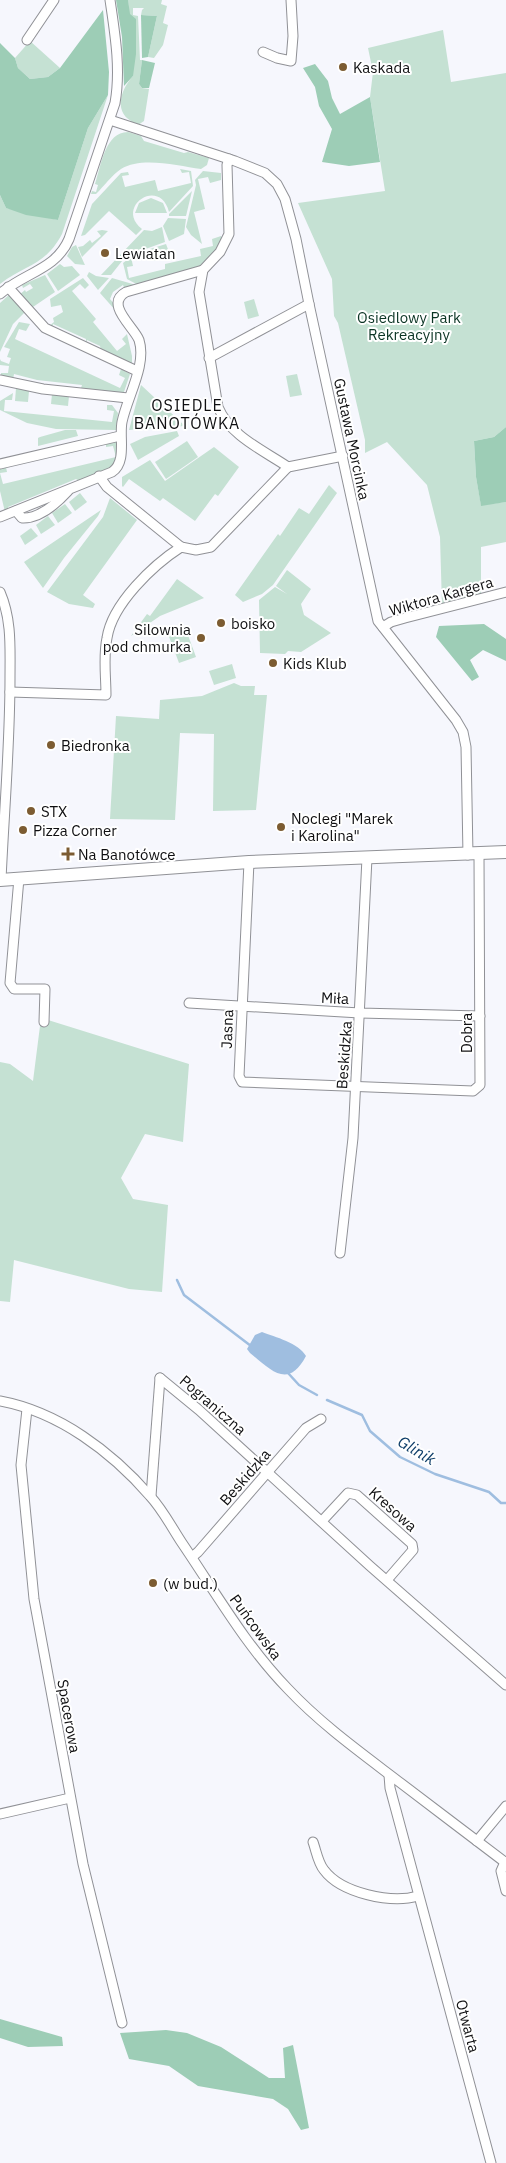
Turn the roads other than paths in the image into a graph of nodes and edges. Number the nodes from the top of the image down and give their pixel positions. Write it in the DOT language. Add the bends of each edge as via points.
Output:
graph roads {
  1 [pos="54,0"];
  2 [pos="110,0"];
  3 [pos="291,0"];
  4 [pos="27,40"];
  5 [pos="263,52"];
  6 [pos="110,120"];
  7 [pos="229,159"];
  8 [pos="202,270"];
  9 [pos="8,287"];
  10 [pos="0,294"];
  11 [pos="309,304"];
  12 [pos="209,358"];
  13 [pos="137,371"];
  14 [pos="0,380"];
  15 [pos="128,398"];
  16 [pos="120,436"];
  17 [pos="343,456"];
  18 [pos="0,464"];
  19 [pos="288,467"];
  20 [pos="99,476"];
  21 [pos="0,517"];
  22 [pos="181,547"];
  23 [pos="0,592"];
  24 [pos="506,592"];
  25 [pos="383,628"];
  26 [pos="0,688"];
  27 [pos="10,690"];
  28 [pos="506,852"];
  29 [pos="473,855"];
  30 [pos="367,858"];
  31 [pos="249,862"];
  32 [pos="20,878"];
  33 [pos="1,880"];
  34 [pos="189,1003"];
  35 [pos="242,1006"];
  36 [pos="360,1013"];
  37 [pos="480,1016"];
  38 [pos="44,1022"];
  39 [pos="355,1088"];
  40 [pos="340,1253"];
  41 [pos="0,1401"];
  42 [pos="27,1409"];
  43 [pos="321,1419"];
  44 [pos="268,1473"];
  45 [pos="151,1496"];
  46 [pos="322,1521"];
  47 [pos="192,1557"];
  48 [pos="387,1580"];
  49 [pos="506,1686"];
  50 [pos="389,1775"];
  51 [pos="70,1798"];
  52 [pos="506,1806"];
  53 [pos="0,1814"];
  54 [pos="477,1841"];
  55 [pos="313,1842"];
  56 [pos="505,1863"];
  57 [pos="506,1891"];
  58 [pos="418,1896"];
  59 [pos="122,2023"];
  60 [pos="491,2163"];
  1 -- 4 [label="street"];
  2 -- 6 [label="street" via="118,77"];
  3 -- 5 [label="street" via="291,60"];
  6 -- 7 [label="street, Gustawa Morcinka"];
  6 -- 9 [label="street" via="64,248 46,267"];
  7 -- 8 [label="street" via="229,234 220,252"];
  7 -- 11 [label="street, Gustawa Morcinka" via="265,173 285,198"];
  8 -- 12 [label="street" via="198,292"];
  8 -- 13 [label="street" via="120,296 120,311 138,339"];
  9 -- 10 [label="street"];
  9 -- 13 [label="street" via="45,328"];
  11 -- 12 [label="street"];
  11 -- 17 [label="street, Gustawa Morcinka"];
  12 -- 19 [label="street" via="223,419 235,432"];
  13 -- 15 [label="street"];
  14 -- 15 [label="street" via="43,389"];
  15 -- 16 [label="street"];
  16 -- 18 [label="street"];
  16 -- 20 [label="street" via="119,464 112,472"];
  17 -- 19 [label="street"];
  17 -- 25 [label="street, Gustawa Morcinka" via="378,621"];
  19 -- 22 [label="street" via="210,547 196,550"];
  20 -- 21 [label="street"];
  20 -- 22 [label="street" via="107,487"];
  22 -- 27 [label="street" via="142,579 110,626 106,637 106,695"];
  23 -- 27 [label="street" via="8,620"];
  24 -- 25 [label="street, Wiktora Kargera" via="391,622"];
  25 -- 29 [label="street, Gustawa Morcinka" via="463,732"];
  26 -- 27 [label="street"];
  27 -- 33 [label="street"];
  28 -- 29 [label="street"];
  29 -- 30 [label="street"];
  29 -- 37 [label="street, Dobra"];
  30 -- 31 [label="street"];
  30 -- 36 [label="street, Beskidzka"];
  31 -- 32 [label="street"];
  31 -- 35 [label="street, Jasna"];
  32 -- 33 [label="street"];
  32 -- 38 [label="street" via="10,983 14,989 45,989"];
  34 -- 35 [label="street, Miła"];
  35 -- 36 [label="street, Miła"];
  35 -- 39 [label="street, Jasna" via="239,1076 242,1082"];
  36 -- 37 [label="street, Miła"];
  36 -- 39 [label="street, Beskidzka"];
  37 -- 39 [label="street, Dobra" via="480,1084 474,1091"];
  39 -- 40 [label="street, Beskidzka" via="353,1138"];
  41 -- 42 [label="street, Puńcowska"];
  42 -- 45 [label="street, Puńcowska" via="86,1437"];
  42 -- 51 [label="street, Spacerowa" via="22,1465 34,1599"];
  43 -- 44 [label="street, Beskidzka" via="306,1428"];
  44 -- 45 [label="street, Pograniczna" via="160,1378"];
  44 -- 46 [label="street"];
  44 -- 47 [label="street, Beskidzka"];
  45 -- 47 [label="street, Puńcowska"];
  46 -- 48 [label="street"];
  46 -- 48 [label="street, Kresowa" via="348,1493 357,1496 412,1544 414,1550"];
  47 -- 50 [label="street, Puńcowska" via="269,1669 309,1711"];
  48 -- 49 [label="street"];
  50 -- 54 [label="street, Puńcowska"];
  50 -- 58 [label="street, Otwarta"];
  51 -- 53 [label="street"];
  51 -- 59 [label="street, Spacerowa"];
  52 -- 54 [label="street"];
  54 -- 56 [label="street, Puńcowska"];
  55 -- 58 [label="street" via="323,1869 334,1880 357,1891 381,1897"];
  56 -- 57 [label="street" via="502,1875"];
  58 -- 60 [label="street, Otwarta"];
}
